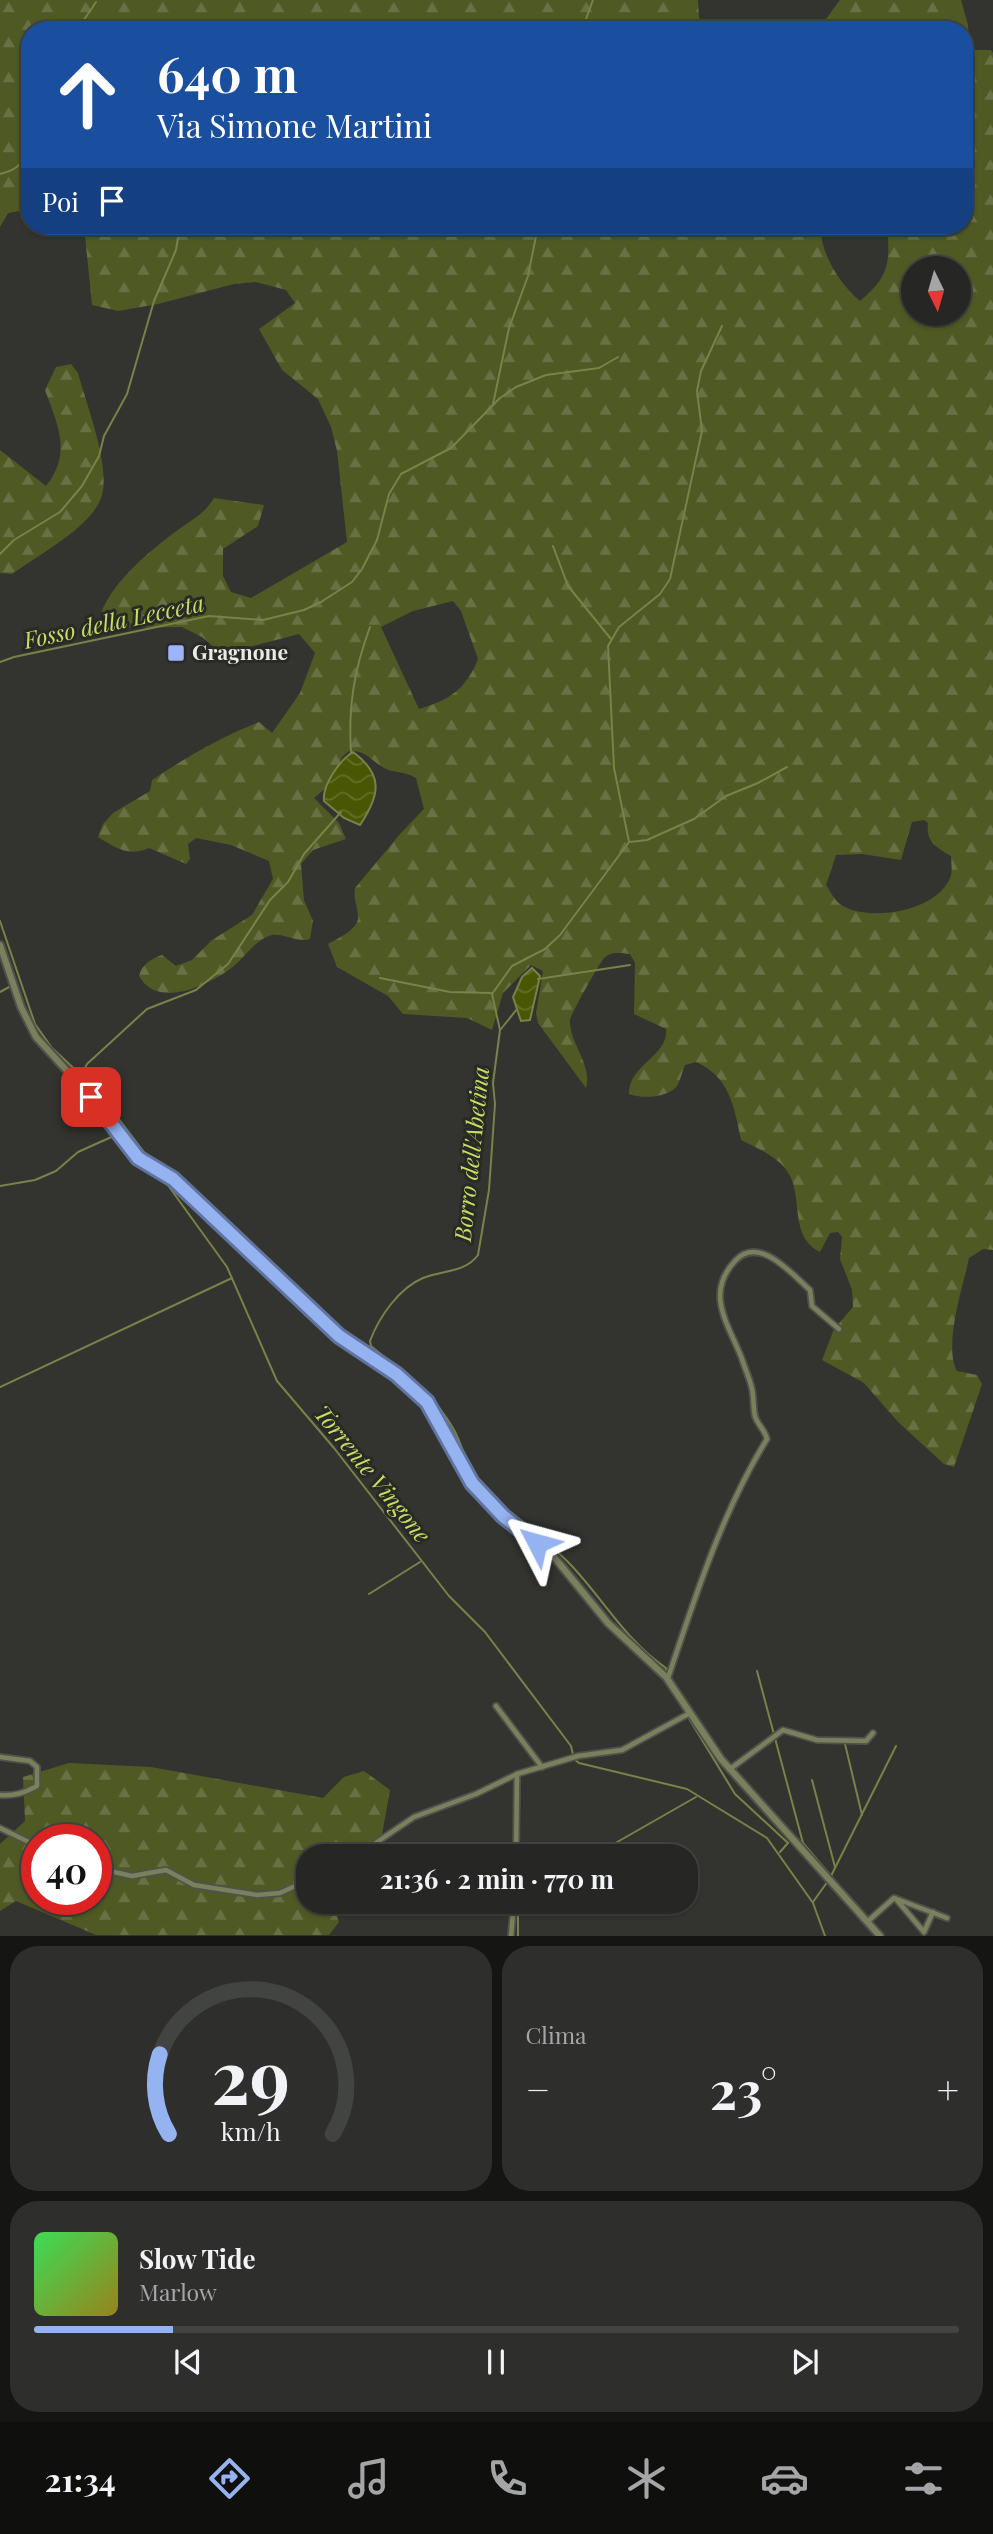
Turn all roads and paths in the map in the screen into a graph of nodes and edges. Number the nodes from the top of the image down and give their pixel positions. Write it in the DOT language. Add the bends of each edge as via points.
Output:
graph roads {
  1 [pos="0,945"];
  2 [pos="839,1329"];
  3 [pos="667,1679"];
  4 [pos="496,1706"];
  5 [pos="690,1713"];
  6 [pos="873,1733"];
  7 [pos="0,1757"];
  8 [pos="542,1767"];
  9 [pos="730,1769"];
  10 [pos="517,1774"];
  11 [pos="0,1795"];
  12 [pos="0,1828"];
  13 [pos="21,1838"];
  14 [pos="374,1844"];
  15 [pos="516,1844"];
  16 [pos="112,1872"];
  17 [pos="296,1886"];
  18 [pos="895,1898"];
  19 [pos="933,1912"];
  20 [pos="513,1914"];
  21 [pos="947,1918"];
  22 [pos="867,1922"];
  23 [pos="511,1936"];
  24 [pos="880,1936"];
  1 -- 3 [label="street" via="36,1037 138,1158 165,1174 339,1336 396,1374 427,1402 472,1483 503,1516 554,1557 608,1623"];
  2 -- 3 [label="street" via="812,1306 810,1290 770,1255 739,1256 727,1269 721,1285 723,1321 740,1355 753,1390 755,1418 767,1439 713,1550"];
  3 -- 5 [label="street"];
  4 -- 8 [label="street"];
  5 -- 8 [label="street" via="622,1750"];
  5 -- 9 [label="street"];
  6 -- 9 [label="street" via="866,1741 817,1740 783,1730"];
  7 -- 11 [label="street" via="30,1762 40,1777 37,1786 28,1791"];
  8 -- 10 [label="street"];
  9 -- 22 [label="street"];
  10 -- 14 [label="street" via="414,1817"];
  10 -- 15 [label="street"];
  12 -- 13 [label="street"];
  16 -- 17 [label="street" via="132,1876 166,1870 194,1885 257,1895"];
  18 -- 19 [label="street"];
  18 -- 19 [label="street" via="923,1933"];
  18 -- 22 [label="street"];
  19 -- 21 [label="street"];
  20 -- 23 [label="street"];
  22 -- 24 [label="street"];
}
